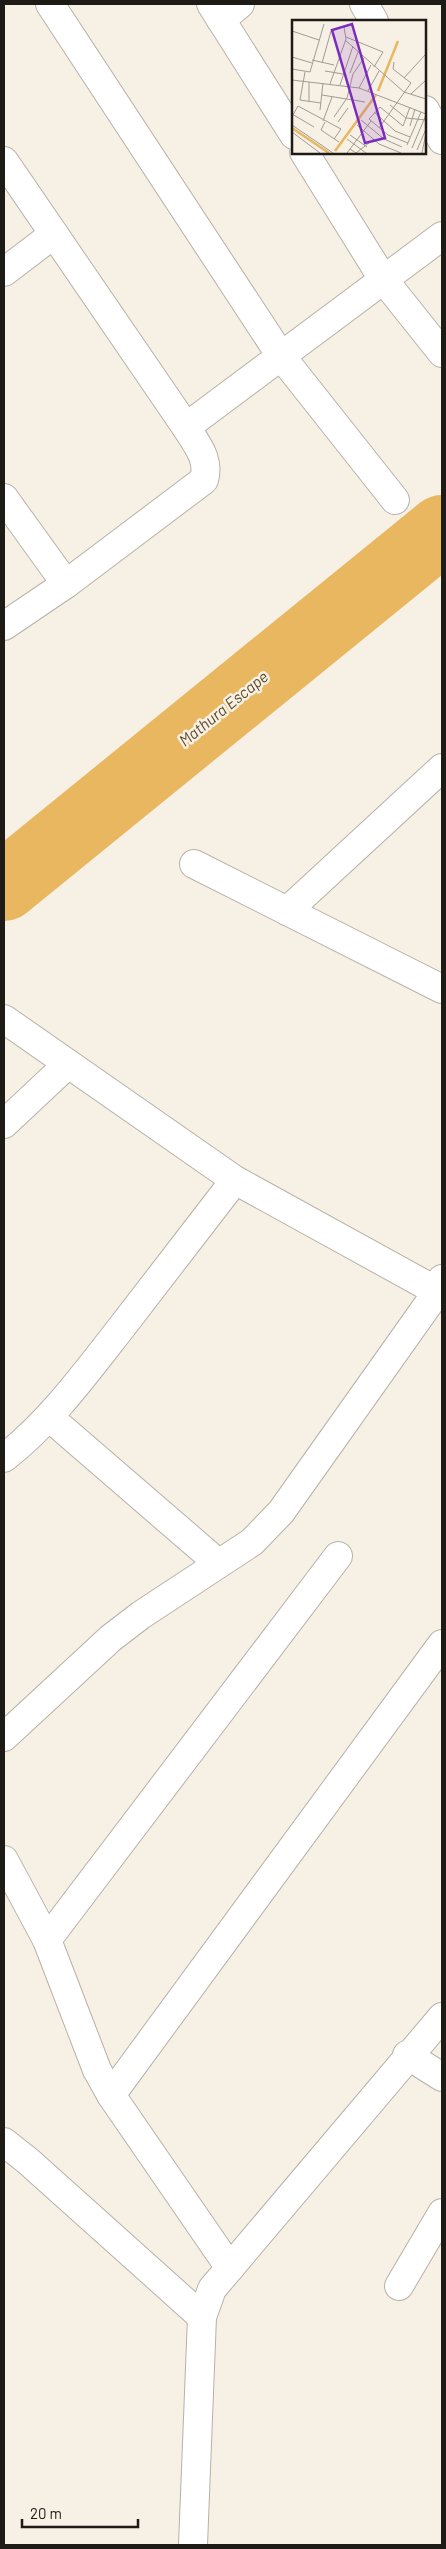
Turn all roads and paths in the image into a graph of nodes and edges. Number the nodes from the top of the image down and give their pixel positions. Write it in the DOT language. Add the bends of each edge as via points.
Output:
graph roads {
  1 [pos="50,4"];
  2 [pos="364,4"];
  3 [pos="224,9"];
  4 [pos="373,20"];
  5 [pos="426,112"];
  6 [pos="292,131"];
  7 [pos="442,140"];
  8 [pos="305,154"];
  9 [pos="4,161"];
  10 [pos="54,234"];
  11 [pos="442,236"];
  12 [pos="4,272"];
  13 [pos="384,279"];
  14 [pos="442,353"];
  15 [pos="280,356"];
  16 [pos="186,427"];
  17 [pos="4,498"];
  18 [pos="395,500"];
  19 [pos="66,584"];
  20 [pos="4,626"];
  21 [pos="442,768"];
  22 [pos="194,864"];
  23 [pos="287,911"];
  24 [pos="442,988"];
  25 [pos="4,1019"];
  26 [pos="68,1064"];
  27 [pos="4,1124"];
  28 [pos="235,1180"];
  29 [pos="440,1289"];
  30 [pos="49,1417"];
  31 [pos="4,1458"];
  32 [pos="338,1556"];
  33 [pos="218,1562"];
  34 [pos="442,1644"];
  35 [pos="4,1738"];
  36 [pos="4,1860"];
  37 [pos="47,1940"];
  38 [pos="442,2017"];
  39 [pos="407,2055"];
  40 [pos="442,2077"];
  41 [pos="111,2095"];
  42 [pos="4,2142"];
  43 [pos="442,2213"];
  44 [pos="230,2268"];
  45 [pos="399,2286"];
  46 [pos="202,2317"];
  47 [pos="194,2545"];
  1 -- 15 [label="street"];
  2 -- 4 [label="street"];
  3 -- 6 [label="street"];
  5 -- 7 [label="street"];
  8 -- 13 [label="street"];
  9 -- 10 [label="street"];
  10 -- 12 [label="street"];
  10 -- 16 [label="street"];
  11 -- 13 [label="street"];
  13 -- 14 [label="street"];
  13 -- 15 [label="street"];
  15 -- 16 [label="street"];
  15 -- 18 [label="street"];
  16 -- 19 [label="street" via="206,459 204,480"];
  17 -- 19 [label="street"];
  19 -- 20 [label="street"];
  21 -- 23 [label="street"];
  22 -- 23 [label="street"];
  23 -- 24 [label="street"];
  25 -- 26 [label="street"];
  26 -- 27 [label="street"];
  26 -- 28 [label="street"];
  28 -- 29 [label="street"];
  28 -- 30 [label="street"];
  29 -- 33 [label="street" via="280,1512 252,1542"];
  30 -- 31 [label="street"];
  30 -- 33 [label="street"];
  32 -- 37 [label="street"];
  33 -- 35 [label="street" via="111,1638"];
  34 -- 41 [label="street"];
  36 -- 37 [label="street"];
  37 -- 41 [label="street" via="97,2070"];
  38 -- 39 [label="street"];
  39 -- 40 [label="street"];
  39 -- 44 [label="street"];
  41 -- 44 [label="street"];
  42 -- 46 [label="street"];
  43 -- 45 [label="street"];
  44 -- 46 [label="street" via="212,2290"];
  46 -- 47 [label="street"];
}
